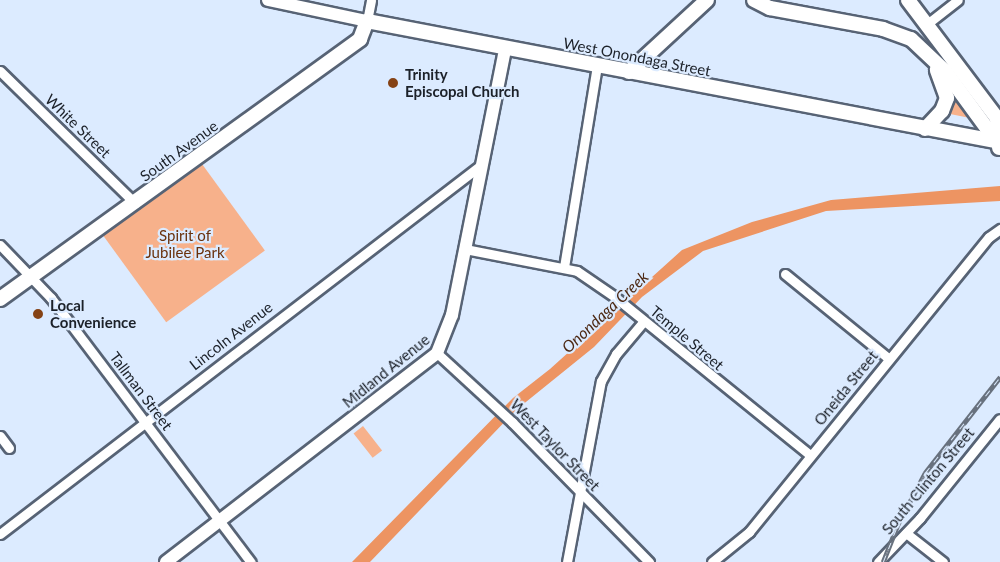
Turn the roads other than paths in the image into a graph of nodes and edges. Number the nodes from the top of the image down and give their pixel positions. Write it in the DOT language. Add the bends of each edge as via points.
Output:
graph roads {
  1 [pos="268,0"];
  2 [pos="371,0"];
  3 [pos="707,0"];
  4 [pos="754,0"];
  5 [pos="909,0"];
  6 [pos="958,0"];
  7 [pos="367,21"];
  8 [pos="927,24"];
  9 [pos="505,49"];
  10 [pos="932,56"];
  11 [pos="597,66"];
  12 [pos="0,71"];
  13 [pos="629,72"];
  14 [pos="926,129"];
  15 [pos="999,145"];
  16 [pos="481,165"];
  17 [pos="135,202"];
  18 [pos="1000,230"];
  19 [pos="0,245"];
  20 [pos="465,249"];
  21 [pos="564,267"];
  22 [pos="785,274"];
  23 [pos="32,276"];
  24 [pos="0,299"];
  25 [pos="644,321"];
  26 [pos="437,353"];
  27 [pos="888,358"];
  28 [pos="1000,419"];
  29 [pos="146,421"];
  30 [pos="0,435"];
  31 [pos="9,448"];
  32 [pos="810,455"];
  33 [pos="579,491"];
  34 [pos="220,520"];
  35 [pos="906,532"];
  36 [pos="0,534"];
  37 [pos="166,562"];
  38 [pos="251,562"];
  39 [pos="567,562"];
  40 [pos="649,562"];
  41 [pos="712,562"];
  42 [pos="878,562"];
  43 [pos="943,562"];
  1 -- 7 [label="street, West Onondaga Street"];
  2 -- 7 [label="street"];
  3 -- 13 [label="main road"];
  4 -- 10 [label="main road" via="794,14 903,35"];
  5 -- 8 [label="main road"];
  6 -- 8 [label="street"];
  7 -- 9 [label="main road, West Onondaga Street"];
  7 -- 17 [label="main road, South Avenue" via="360,39"];
  8 -- 15 [label="main road" via="997,118"];
  9 -- 11 [label="main road, West Onondaga Street"];
  9 -- 16 [label="street, Midland Avenue"];
  10 -- 14 [label="main road" via="947,98 942,111"];
  10 -- 15 [label="main road"];
  11 -- 13 [label="main road, West Onondaga Street"];
  11 -- 21 [label="street"];
  12 -- 17 [label="street, White Street"];
  13 -- 14 [label="main road, West Onondaga Street"];
  14 -- 15 [label="main road, West Onondaga Street"];
  16 -- 20 [label="street, Midland Avenue"];
  16 -- 29 [label="street, Lincoln Avenue"];
  17 -- 23 [label="main road, South Avenue"];
  18 -- 27 [label="street, Oneida Street" via="989,237"];
  19 -- 23 [label="street, Tallman Street"];
  20 -- 21 [label="street, Temple Street"];
  20 -- 26 [label="street, Midland Avenue" via="452,315"];
  21 -- 25 [label="street, Temple Street" via="577,271"];
  22 -- 27 [label="street"];
  23 -- 24 [label="main road, South Avenue"];
  23 -- 29 [label="street, Tallman Street"];
  25 -- 32 [label="street, Temple Street"];
  25 -- 33 [label="street" via="616,354 601,381"];
  26 -- 33 [label="street, West Taylor Street"];
  26 -- 34 [label="street, Midland Avenue"];
  27 -- 32 [label="street, Oneida Street"];
  28 -- 35 [label="street, South Clinton Street"];
  29 -- 34 [label="street, Tallman Street"];
  29 -- 36 [label="street, Lincoln Avenue"];
  30 -- 31 [label="street"];
  32 -- 41 [label="street, Oneida Street" via="749,532"];
  33 -- 39 [label="street"];
  33 -- 40 [label="street, West Taylor Street"];
  34 -- 37 [label="street, Midland Avenue"];
  34 -- 38 [label="street, Tallman Street"];
  35 -- 42 [label="street, South Clinton Street"];
  35 -- 43 [label="street"];
}
